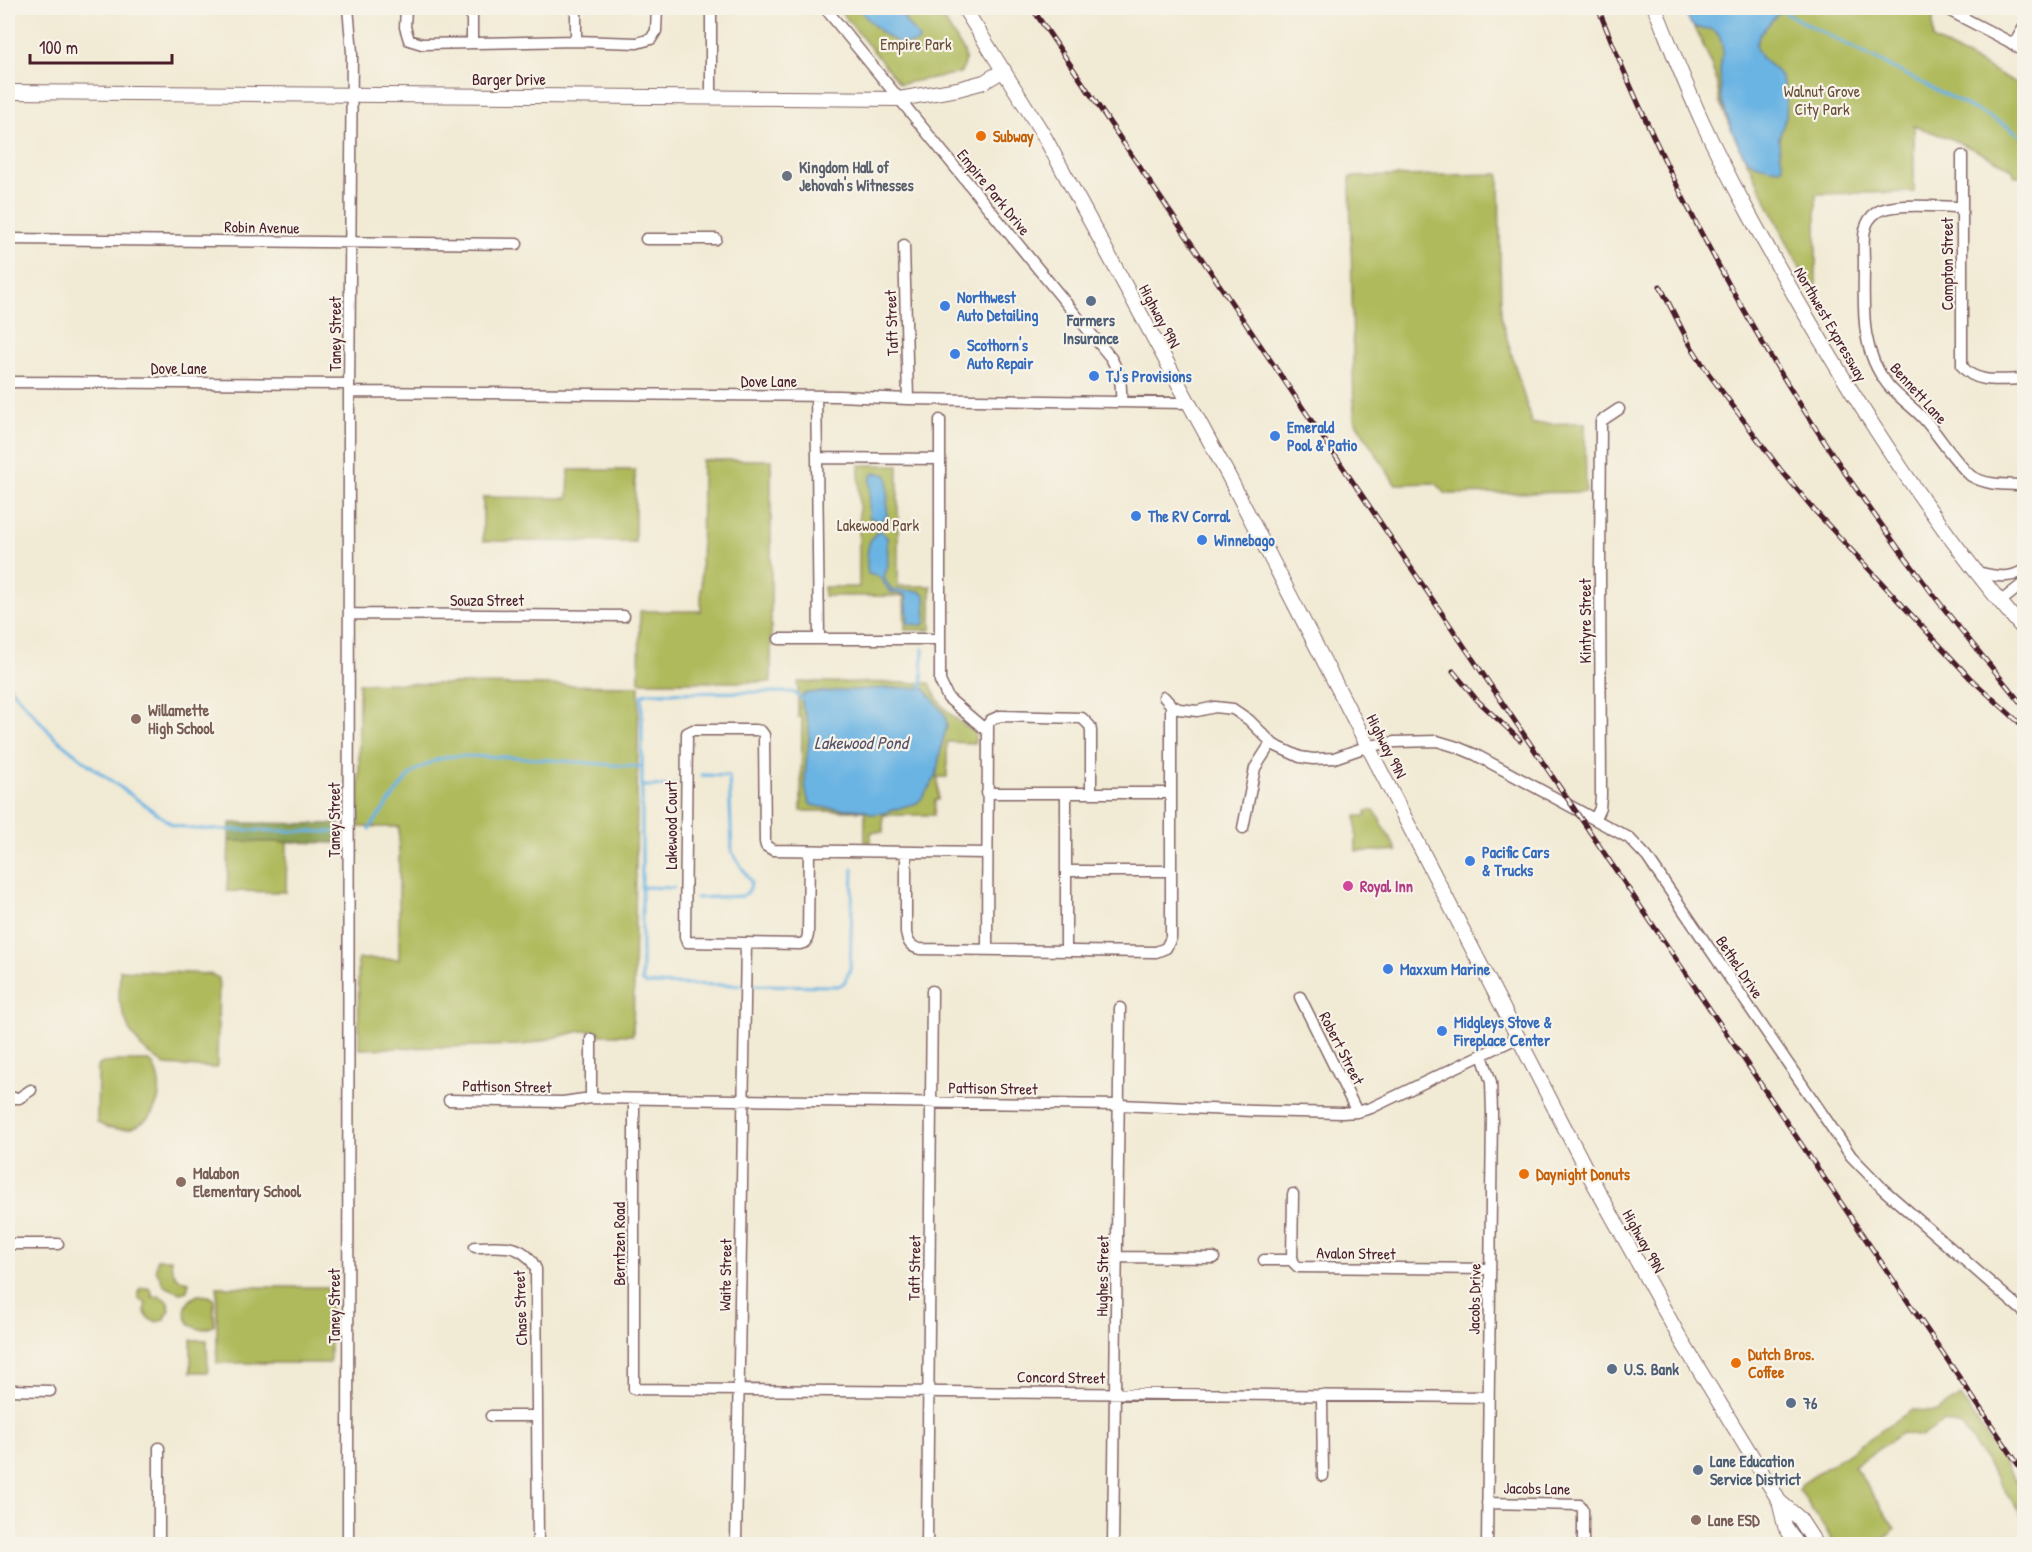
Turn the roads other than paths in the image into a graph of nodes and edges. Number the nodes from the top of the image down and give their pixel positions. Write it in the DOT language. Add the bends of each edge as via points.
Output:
graph roads {
  1 [pos="348,8"];
  2 [pos="406,8"];
  3 [pos="472,8"];
  4 [pos="576,8"];
  5 [pos="657,8"];
  6 [pos="711,8"];
  7 [pos="825,8"];
  8 [pos="964,8"];
  9 [pos="1655,8"];
  10 [pos="1948,8"];
  11 [pos="2025,27"];
  12 [pos="576,41"];
  13 [pos="472,42"];
  14 [pos="2014,45"];
  15 [pos="2025,52"];
  16 [pos="1004,69"];
  17 [pos="8,92"];
  18 [pos="350,95"];
  19 [pos="711,96"];
  20 [pos="899,99"];
  21 [pos="1962,156"];
  22 [pos="1962,207"];
  23 [pos="8,239"];
  24 [pos="646,239"];
  25 [pos="716,239"];
  26 [pos="350,243"];
  27 [pos="517,244"];
  28 [pos="904,245"];
  29 [pos="2025,379"];
  30 [pos="8,382"];
  31 [pos="349,388"];
  32 [pos="816,396"];
  33 [pos="908,399"];
  34 [pos="1121,402"];
  35 [pos="1188,403"];
  36 [pos="1619,409"];
  37 [pos="940,420"];
  38 [pos="817,458"];
  39 [pos="939,459"];
  40 [pos="2025,484"];
  41 [pos="2025,570"];
  42 [pos="1977,572"];
  43 [pos="2025,583"];
  44 [pos="2000,602"];
  45 [pos="350,614"];
  46 [pos="624,616"];
  47 [pos="2025,630"];
  48 [pos="779,639"];
  49 [pos="819,639"];
  50 [pos="939,639"];
  51 [pos="987,731"];
  52 [pos="1271,742"];
  53 [pos="1369,747"];
  54 [pos="987,793"];
  55 [pos="1066,793"];
  56 [pos="1091,793"];
  57 [pos="1171,793"];
  58 [pos="1595,819"];
  59 [pos="1243,828"];
  60 [pos="809,852"];
  61 [pos="906,853"];
  62 [pos="986,853"];
  63 [pos="1066,871"];
  64 [pos="1171,872"];
  65 [pos="746,943"];
  66 [pos="987,950"];
  67 [pos="1066,951"];
  68 [pos="932,991"];
  69 [pos="1300,997"];
  70 [pos="1120,1008"];
  71 [pos="1519,1037"];
  72 [pos="591,1039"];
  73 [pos="1482,1055"];
  74 [pos="31,1090"];
  75 [pos="8,1098"];
  76 [pos="591,1098"];
  77 [pos="634,1099"];
  78 [pos="449,1100"];
  79 [pos="744,1100"];
  80 [pos="932,1102"];
  81 [pos="1120,1105"];
  82 [pos="1357,1112"];
  83 [pos="1293,1194"];
  84 [pos="8,1244"];
  85 [pos="58,1244"];
  86 [pos="476,1246"];
  87 [pos="1117,1257"];
  88 [pos="1214,1258"];
  89 [pos="1264,1260"];
  90 [pos="1293,1260"];
  91 [pos="1490,1269"];
  92 [pos="2025,1312"];
  93 [pos="634,1389"];
  94 [pos="738,1389"];
  95 [pos="8,1390"];
  96 [pos="50,1391"];
  97 [pos="928,1391"];
  98 [pos="1116,1393"];
  99 [pos="1322,1395"];
  100 [pos="1488,1397"];
  101 [pos="490,1416"];
  102 [pos="537,1416"];
  103 [pos="159,1448"];
  104 [pos="1323,1476"];
  105 [pos="1779,1501"];
  106 [pos="1487,1503"];
  107 [pos="159,1545"];
  108 [pos="348,1545"];
  109 [pos="538,1545"];
  110 [pos="736,1545"];
  111 [pos="927,1545"];
  112 [pos="1113,1545"];
  113 [pos="1487,1545"];
  114 [pos="1583,1545"];
  115 [pos="1797,1545"];
  116 [pos="1816,1545"];
  1 -- 18 [label="street, Taney Street"];
  2 -- 13 [label="street" via="406,34 415,43"];
  3 -- 13 [label="street"];
  4 -- 12 [label="street"];
  5 -- 12 [label="street" via="656,31 651,39 638,43"];
  6 -- 19 [label="street"];
  7 -- 20 [label="street, Empire Park Drive"];
  8 -- 16 [label="main road, Highway 99N"];
  9 -- 42 [label="main road, Northwest Expressway" via="1702,121 1762,238 1881,439"];
  10 -- 14 [label="street"];
  11 -- 14 [label="street"];
  12 -- 13 [label="street"];
  14 -- 15 [label="street"];
  16 -- 20 [label="main road, Barger Drive" via="984,82"];
  16 -- 35 [label="main road, Highway 99N"];
  17 -- 18 [label="main road, Barger Drive"];
  18 -- 19 [label="main road, Barger Drive"];
  18 -- 26 [label="street, Taney Street"];
  19 -- 20 [label="main road, Barger Drive"];
  20 -- 34 [label="street, Empire Park Drive" via="1111,358 1122,384"];
  21 -- 22 [label="street, Compton Street"];
  22 -- 29 [label="street, Compton Street" via="1962,366 1976,378"];
  22 -- 40 [label="street, Bennett Lane" via="1893,207 1868,220 1864,238 1864,328 1868,348 1888,385 1922,416 1971,476 1986,483"];
  23 -- 26 [label="street, Robin Avenue"];
  24 -- 25 [label="street"];
  26 -- 27 [label="street, Robin Avenue"];
  26 -- 31 [label="street, Taney Street"];
  28 -- 33 [label="street, Taft Street"];
  30 -- 31 [label="street, Dove Lane"];
  31 -- 32 [label="street, Dove Lane"];
  31 -- 45 [label="street, Taney Street"];
  32 -- 33 [label="street, Dove Lane"];
  32 -- 38 [label="street"];
  33 -- 34 [label="street, Dove Lane"];
  34 -- 35 [label="street, Dove Lane"];
  35 -- 53 [label="main road, Highway 99N"];
  36 -- 58 [label="street, Kintyre Street" via="1601,421 1601,796"];
  37 -- 39 [label="street"];
  38 -- 39 [label="street"];
  38 -- 49 [label="street"];
  39 -- 50 [label="street"];
  41 -- 42 [label="street" via="2002,577"];
  42 -- 44 [label="main road, Northwest Expressway"];
  43 -- 44 [label="street"];
  44 -- 47 [label="main road, Northwest Expressway"];
  45 -- 46 [label="street, Souza Street"];
  45 -- 108 [label="street, Taney Street"];
  48 -- 49 [label="street"];
  49 -- 50 [label="street"];
  50 -- 51 [label="street" via="938,673 942,688 948,698"];
  51 -- 54 [label="street"];
  51 -- 56 [label="street" via="991,720 1000,716 1082,718 1091,731"];
  52 -- 53 [label="street" via="1300,757 1313,759 1334,758"];
  52 -- 57 [label="street" via="1233,709 1188,711 1168,701"];
  52 -- 59 [label="street" via="1255,768"];
  53 -- 58 [label="street, Bethel Drive" via="1437,741 1457,747"];
  53 -- 71 [label="main road, Highway 99N"];
  54 -- 55 [label="street"];
  54 -- 62 [label="street"];
  55 -- 56 [label="street"];
  55 -- 63 [label="street"];
  56 -- 57 [label="street"];
  57 -- 64 [label="street"];
  58 -- 92 [label="street, Bethel Drive" via="1629,838 1647,857 1851,1156 1884,1191"];
  60 -- 61 [label="street, Lakewood Court"];
  60 -- 65 [label="street, Lakewood Court" via="807,939 800,944"];
  60 -- 65 [label="street, Lakewood Court" via="778,851 766,846 765,740 761,731 687,733 686,940"];
  61 -- 62 [label="street, Lakewood Court"];
  61 -- 66 [label="street" via="906,933 910,944 920,949"];
  62 -- 66 [label="street"];
  63 -- 64 [label="street"];
  63 -- 67 [label="street"];
  64 -- 67 [label="street" via="1171,938 1166,948 1156,952"];
  65 -- 79 [label="street, Waite Street"];
  66 -- 67 [label="street"];
  68 -- 80 [label="street, Taft Street"];
  69 -- 82 [label="street, Robert Street"];
  70 -- 81 [label="street, Hughes Street"];
  71 -- 73 [label="street, Pattison Street"];
  71 -- 105 [label="main road, Highway 99N" via="1646,1278"];
  72 -- 76 [label="street"];
  73 -- 82 [label="street, Pattison Street"];
  73 -- 91 [label="street, Jacobs Drive" via="1491,1084"];
  74 -- 75 [label="street" via="19,1098"];
  76 -- 77 [label="street, Pattison Street"];
  76 -- 78 [label="street, Pattison Street" via="563,1102"];
  77 -- 79 [label="street, Pattison Street"];
  77 -- 93 [label="street, Berntzen Road"];
  79 -- 80 [label="street, Pattison Street"];
  79 -- 94 [label="street, Waite Street"];
  80 -- 81 [label="street, Pattison Street"];
  80 -- 97 [label="street, Taft Street"];
  81 -- 82 [label="street, Pattison Street"];
  81 -- 87 [label="street, Hughes Street"];
  83 -- 90 [label="street, Avalon Street"];
  84 -- 85 [label="street"];
  86 -- 102 [label="street, Chase Street" via="520,1249 536,1269"];
  87 -- 88 [label="street"];
  87 -- 98 [label="street, Hughes Street"];
  89 -- 90 [label="street"];
  90 -- 91 [label="street, Avalon Street" via="1298,1267"];
  91 -- 100 [label="street, Jacobs Drive"];
  93 -- 94 [label="street, Concord Street"];
  94 -- 97 [label="street, Concord Street"];
  94 -- 110 [label="street, Waite Street"];
  95 -- 96 [label="street"];
  97 -- 98 [label="street, Concord Street"];
  97 -- 111 [label="street, Taft Street"];
  98 -- 99 [label="street, Concord Street"];
  98 -- 112 [label="street, Hughes Street"];
  99 -- 100 [label="street, Concord Street"];
  99 -- 104 [label="street"];
  100 -- 106 [label="street, Jacobs Drive"];
  101 -- 102 [label="street"];
  102 -- 109 [label="street, Chase Street"];
  103 -- 107 [label="street"];
  105 -- 115 [label="main road, Highway 99N" via="1785,1526"];
  105 -- 116 [label="main road, Highway 99N" via="1799,1518"];
  106 -- 113 [label="street, Jacobs Drive"];
  106 -- 114 [label="street, Jacobs Lane" via="1580,1505"];
}
